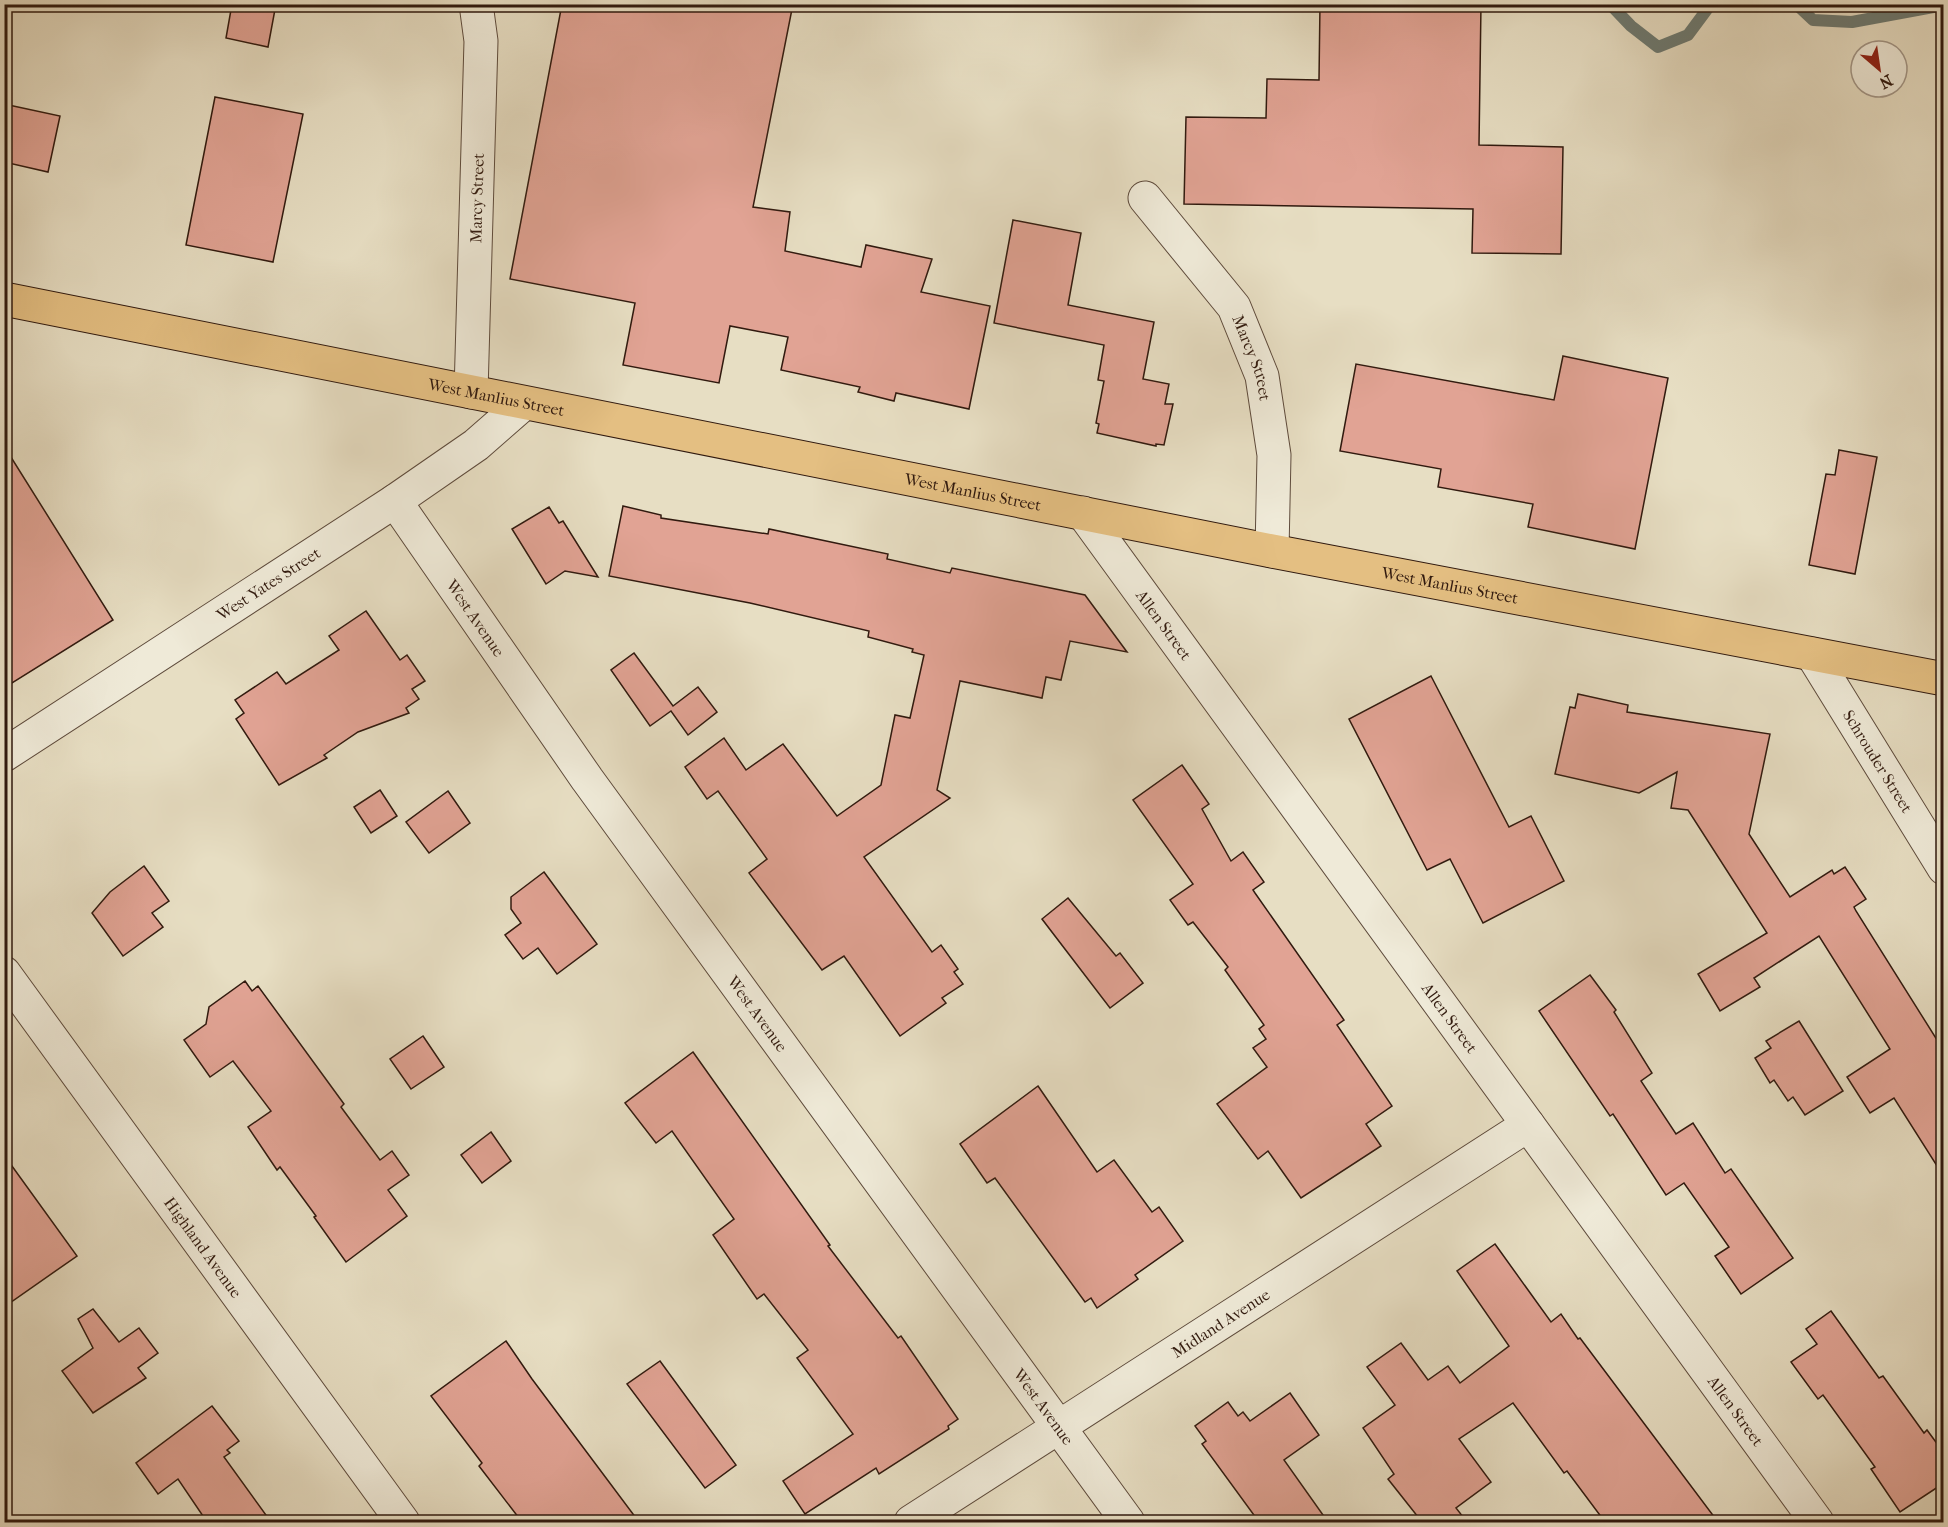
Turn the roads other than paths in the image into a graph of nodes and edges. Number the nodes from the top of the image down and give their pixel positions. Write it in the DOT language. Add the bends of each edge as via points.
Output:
graph roads {
  1 [pos="476,4"];
  2 [pos="1145,198"];
  3 [pos="4,299"];
  4 [pos="471,392"];
  5 [pos="524,403"];
  6 [pos="395,501"];
  7 [pos="1083,513"];
  8 [pos="1272,551"];
  9 [pos="1812,654"];
  10 [pos="1944,679"];
  11 [pos="4,755"];
  12 [pos="1944,868"];
  13 [pos="4,973"];
  14 [pos="1528,1125"];
  15 [pos="1060,1428"];
  16 [pos="403,1522"];
  17 [pos="911,1522"];
  18 [pos="1128,1522"];
  19 [pos="1817,1522"];
  1 -- 4 [label="street, Marcy Street" via="481,41"];
  2 -- 8 [label="street, Marcy Street" via="1234,307 1262,376 1274,455"];
  3 -- 4 [label="main road, West Manlius Street"];
  4 -- 5 [label="main road, West Manlius Street"];
  5 -- 6 [label="street, West Yates Street" via="476,445"];
  5 -- 7 [label="main road, West Manlius Street"];
  6 -- 11 [label="street, West Yates Street"];
  6 -- 15 [label="street, West Avenue" via="587,779"];
  7 -- 8 [label="main road, West Manlius Street"];
  7 -- 14 [label="street, Allen Street"];
  8 -- 9 [label="main road, West Manlius Street"];
  9 -- 10 [label="main road, West Manlius Street"];
  9 -- 12 [label="street, Schrouder Street"];
  13 -- 16 [label="street, Highland Avenue"];
  14 -- 15 [label="street, Midland Avenue"];
  14 -- 19 [label="street, Allen Street"];
  15 -- 17 [label="street, Midland Avenue"];
  15 -- 18 [label="street, West Avenue"];
}
